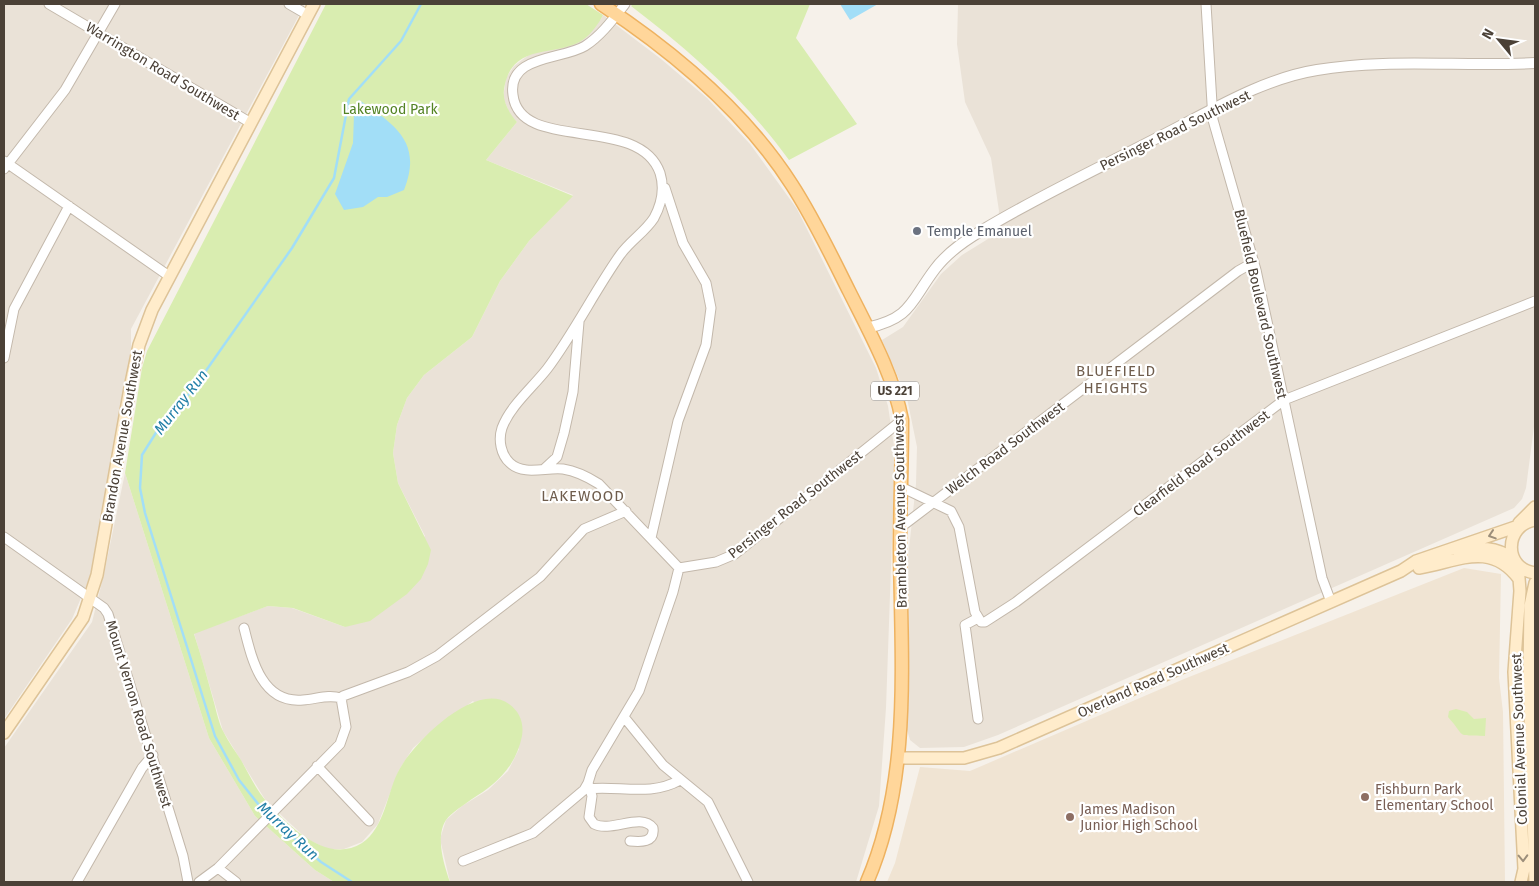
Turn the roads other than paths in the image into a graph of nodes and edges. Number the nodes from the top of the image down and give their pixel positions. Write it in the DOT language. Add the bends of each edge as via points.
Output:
graph roads {
  1 [pos="49,4"];
  2 [pos="115,4"];
  3 [pos="289,4"];
  4 [pos="314,4"];
  5 [pos="601,4"];
  6 [pos="1206,4"];
  7 [pos="621,9"];
  8 [pos="308,15"];
  9 [pos="99,33"];
  10 [pos="1535,63"];
  11 [pos="1211,111"];
  12 [pos="251,123"];
  13 [pos="5,165"];
  14 [pos="664,185"];
  15 [pos="69,206"];
  16 [pos="1254,262"];
  17 [pos="169,276"];
  18 [pos="1535,301"];
  19 [pos="579,320"];
  20 [pos="867,328"];
  21 [pos="4,358"];
  22 [pos="1284,400"];
  23 [pos="902,420"];
  24 [pos="544,469"];
  25 [pos="901,486"];
  26 [pos="933,501"];
  27 [pos="1535,507"];
  28 [pos="626,511"];
  29 [pos="1527,521"];
  30 [pos="901,527"];
  31 [pos="4,537"];
  32 [pos="651,538"];
  33 [pos="1516,562"];
  34 [pos="679,568"];
  35 [pos="1418,568"];
  36 [pos="1401,571"];
  37 [pos="1535,573"];
  38 [pos="1520,579"];
  39 [pos="1535,583"];
  40 [pos="90,598"];
  41 [pos="1331,602"];
  42 [pos="1535,603"];
  43 [pos="978,618"];
  44 [pos="1531,622"];
  45 [pos="244,628"];
  46 [pos="341,698"];
  47 [pos="624,717"];
  48 [pos="978,719"];
  49 [pos="4,733"];
  50 [pos="153,755"];
  51 [pos="898,758"];
  52 [pos="317,766"];
  53 [pos="680,780"];
  54 [pos="588,787"];
  55 [pos="369,821"];
  56 [pos="630,842"];
  57 [pos="463,861"];
  58 [pos="218,868"];
  59 [pos="77,882"];
  60 [pos="188,882"];
  61 [pos="199,882"];
  62 [pos="236,882"];
  63 [pos="748,882"];
  64 [pos="867,882"];
  65 [pos="1521,882"];
  66 [pos="1535,882"];
  1 -- 9 [label="street, Warrington Road Southwest"];
  2 -- 9 [label="street"];
  3 -- 8 [label="street"];
  4 -- 8 [label="main road, Brandon Avenue Southwest"];
  5 -- 7 [label="main road, Brambleton Avenue Southwest / US 221"];
  6 -- 11 [label="street, Bluefield Boulevard Southwest"];
  7 -- 14 [label="street" via="585,46 523,68 514,81 512,95 522,114 548,128 608,137 638,147 654,161"];
  7 -- 20 [label="main road, Brambleton Avenue Southwest / US 221" via="716,93 758,139 809,213"];
  8 -- 12 [label="main road, Brandon Avenue Southwest"];
  9 -- 12 [label="street, Warrington Road Southwest"];
  9 -- 13 [label="street" via="59,98"];
  10 -- 11 [label="street, Persinger Road Southwest" via="1316,70 1269,84"];
  11 -- 16 [label="street, Bluefield Boulevard Southwest"];
  11 -- 20 [label="street, Persinger Road Southwest" via="980,231 947,255 902,315 887,324"];
  12 -- 17 [label="main road, Brandon Avenue Southwest"];
  13 -- 15 [label="street"];
  14 -- 19 [label="street" via="652,220 620,255"];
  14 -- 32 [label="street" via="682,244 706,283 711,308 706,344 678,421"];
  15 -- 17 [label="street"];
  15 -- 21 [label="street" via="14,309"];
  16 -- 22 [label="street, Bluefield Boulevard Southwest"];
  16 -- 26 [label="street, Welch Road Southwest" via="1238,270"];
  17 -- 40 [label="main road, Brandon Avenue Southwest" via="139,345"];
  18 -- 22 [label="street, Clearfield Road Southwest"];
  19 -- 24 [label="street" via="573,392 564,433 557,457"];
  19 -- 24 [label="street" via="555,358 510,414 502,430 501,447 509,462 522,469"];
  20 -- 23 [label="main road, Brambleton Avenue Southwest / US 221" via="892,381"];
  22 -- 41 [label="street, Bluefield Boulevard Southwest" via="1322,578"];
  22 -- 43 [label="street, Clearfield Road Southwest" via="1046,580 985,622"];
  23 -- 25 [label="main road, Brambleton Avenue Southwest / US 221"];
  23 -- 34 [label="street, Persinger Road Southwest" via="735,554 716,562"];
  24 -- 28 [label="street" via="562,469 588,478"];
  25 -- 26 [label="street"];
  25 -- 30 [label="main road, Brambleton Avenue Southwest / US 221"];
  26 -- 30 [label="street, Welch Road Southwest"];
  26 -- 43 [label="street" via="951,511 959,527"];
  27 -- 29 [label="main road"];
  28 -- 32 [label="street"];
  28 -- 46 [label="street" via="584,529 540,577 437,656 408,672"];
  29 -- 33 [label="main road, Colonial Avenue Southwest" via="1516,531 1511,542"];
  29 -- 36 [label="main road, Overland Road Southwest, one-way" via="1436,553"];
  30 -- 51 [label="main road, Brambleton Avenue Southwest / US 221"];
  31 -- 40 [label="street, Mount Vernon Road Southwest"];
  32 -- 34 [label="street"];
  33 -- 35 [label="main road, Overland Road Southwest" via="1499,550 1482,548 1463,551"];
  33 -- 37 [label="main road, Overland Road Southwest"];
  33 -- 38 [label="main road, Colonial Avenue Southwest"];
  34 -- 47 [label="street" via="639,691"];
  35 -- 36 [label="main road, Overland Road Southwest"];
  35 -- 38 [label="main road" via="1480,556 1503,562"];
  36 -- 41 [label="main road, Overland Road Southwest"];
  38 -- 65 [label="main road, Colonial Avenue Southwest, one-way" via="1514,672 1524,868"];
  39 -- 44 [label="main road, Colonial Avenue Southwest" via="1530,606"];
  40 -- 49 [label="main road, Brandon Avenue Southwest" via="75,632"];
  40 -- 50 [label="street, Mount Vernon Road Southwest" via="108,614"];
  41 -- 51 [label="main road, Overland Road Southwest" via="999,748 964,758"];
  42 -- 44 [label="main road"];
  43 -- 48 [label="street" via="965,626"];
  44 -- 66 [label="main road, Colonial Avenue Southwest" via="1529,676"];
  45 -- 46 [label="street" via="257,671 273,692 300,701 327,696"];
  46 -- 52 [label="street" via="346,721 344,737"];
  47 -- 53 [label="street" via="652,753"];
  47 -- 54 [label="street" via="596,760"];
  50 -- 59 [label="street" via="142,768"];
  50 -- 60 [label="street, Mount Vernon Road Southwest"];
  51 -- 64 [label="main road, Brambleton Avenue Southwest / US 221" via="881,846"];
  52 -- 55 [label="street"];
  52 -- 58 [label="street"];
  53 -- 54 [label="street" via="649,790"];
  53 -- 63 [label="street" via="701,795 713,810"];
  54 -- 56 [label="street" via="589,817 594,824 605,827 639,822 651,825 653,835 650,839"];
  54 -- 57 [label="street" via="533,832"];
  58 -- 61 [label="street"];
  58 -- 62 [label="street"];
}
